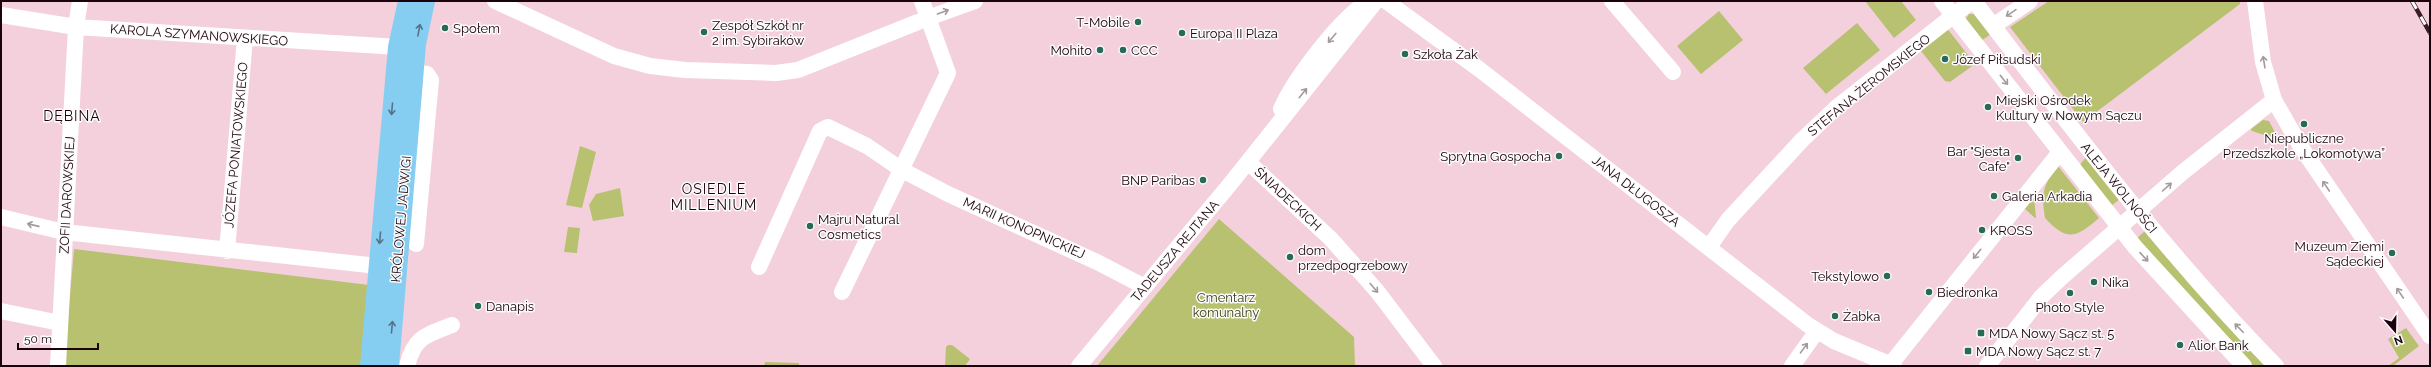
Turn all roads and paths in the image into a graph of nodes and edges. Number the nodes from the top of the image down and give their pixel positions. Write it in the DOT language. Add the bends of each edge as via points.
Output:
graph roads {
  1 [pos="80,1"];
  2 [pos="408,1"];
  3 [pos="425,1"];
  4 [pos="495,1"];
  5 [pos="922,1"];
  6 [pos="975,1"];
  7 [pos="1346,1"];
  8 [pos="1369,1"];
  9 [pos="1376,1"];
  10 [pos="1386,1"];
  11 [pos="1612,1"];
  12 [pos="1942,1"];
  13 [pos="1973,1"];
  14 [pos="2030,1"];
  15 [pos="2255,1"];
  16 [pos="1,15"];
  17 [pos="1954,17"];
  18 [pos="1348,18"];
  19 [pos="1993,26"];
  20 [pos="76,27"];
  21 [pos="245,38"];
  22 [pos="398,46"];
  23 [pos="413,72"];
  24 [pos="1673,72"];
  25 [pos="394,81"];
  26 [pos="2274,100"];
  27 [pos="1270,134"];
  28 [pos="2060,152"];
  29 [pos="1248,162"];
  30 [pos="902,170"];
  31 [pos="2137,212"];
  32 [pos="1,217"];
  33 [pos="2119,227"];
  34 [pos="64,232"];
  35 [pos="416,244"];
  36 [pos="1709,247"];
  37 [pos="227,251"];
  38 [pos="378,266"];
  39 [pos="759,267"];
  40 [pos="1145,287"];
  41 [pos="842,292"];
  42 [pos="1,310"];
  43 [pos="60,322"];
  44 [pos="452,325"];
  45 [pos="1817,331"];
  46 [pos="2430,336"];
  47 [pos="1892,365"];
  48 [pos="58,366"];
  49 [pos="370,366"];
  50 [pos="389,366"];
  51 [pos="407,366"];
  52 [pos="1079,366"];
  53 [pos="1434,366"];
  54 [pos="1792,366"];
  55 [pos="1986,366"];
  56 [pos="2244,366"];
  57 [pos="2276,366"];
  1 -- 20 [label="street, ZOFII DAROWSKIEJ"];
  2 -- 22 [label="main road, KRÓLOWEJ JADWIGI"];
  23 -- 3 [label="main road, KRÓLOWEJ JADWIGI, one-way"];
  4 -- 30 [label="street" via="614,56 650,66 685,70 776,73 798,70 924,24 948,73"];
  5 -- 6 [label="street, one-way" via="928,18"];
  7 -- 18 [label="street"];
  8 -- 18 [label="street, TADEUSZA REJTANA"];
  27 -- 9 [label="street, TADEUSZA REJTANA, one-way"];
  10 -- 36 [label="street, JANA DŁUGOSZA"];
  11 -- 24 [label="street"];
  12 -- 17 [label="street, ALEJA WOLNOŚCI"];
  13 -- 17 [label="street, STEFANA ŻEROMSKIEGO"];
  13 -- 19 [label="street, ALEJA WOLNOŚCI"];
  14 -- 19 [label="street, one-way"];
  26 -- 15 [label="street, one-way" via="2263,62"];
  16 -- 20 [label="street, KAROLA SZYMANOWSKIEGO"];
  17 -- 28 [label="street, ALEJA WOLNOŚCI, one-way"];
  17 -- 36 [label="street, STEFANA ŻEROMSKIEGO" via="1837,107 1802,140 1728,220"];
  18 -- 27 [label="street, TADEUSZA REJTANA, one-way" via="1286,96"];
  19 -- 31 [label="street, ALEJA WOLNOŚCI"];
  20 -- 21 [label="street, KAROLA SZYMANOWSKIEGO"];
  20 -- 34 [label="street, ZOFII DAROWSKIEJ"];
  21 -- 22 [label="street, KAROLA SZYMANOWSKIEGO"];
  21 -- 37 [label="street, JÓZEFA PONIATOWSKIEGO"];
  22 -- 23 [label="street"];
  22 -- 25 [label="main road, KRÓLOWEJ JADWIGI"];
  23 -- 25 [label="street"];
  23 -- 35 [label="street" via="427,74 431,80"];
  50 -- 23 [label="main road, KRÓLOWEJ JADWIGI, one-way"];
  25 -- 38 [label="main road, KRÓLOWEJ JADWIGI, one-way"];
  31 -- 26 [label="street, one-way"];
  46 -- 26 [label="street, one-way" via="2300,147"];
  27 -- 29 [label="street, TADEUSZA REJTANA"];
  28 -- 33 [label="street, ALEJA WOLNOŚCI"];
  28 -- 47 [label="street, one-way"];
  29 -- 40 [label="street, TADEUSZA REJTANA"];
  29 -- 53 [label="street, ŚNIADECKICH, one-way" via="1331,239 1377,291"];
  30 -- 39 [label="street, MARII KONOPNICKIEJ" via="885,157 828,127 820,131"];
  30 -- 40 [label="street, MARII KONOPNICKIEJ" via="948,194 1098,262"];
  30 -- 41 [label="street"];
  31 -- 33 [label="street"];
  57 -- 31 [label="street, ALEJA WOLNOŚCI, one-way" via="2217,304"];
  34 -- 32 [label="street, one-way"];
  33 -- 55 [label="street" via="2042,296"];
  33 -- 56 [label="street, ALEJA WOLNOŚCI, one-way"];
  34 -- 37 [label="street"];
  34 -- 43 [label="street, ZOFII DAROWSKIEJ"];
  36 -- 45 [label="street, JANA DŁUGOSZA"];
  37 -- 38 [label="street"];
  38 -- 49 [label="main road, KRÓLOWEJ JADWIGI"];
  40 -- 52 [label="street, TADEUSZA REJTANA"];
  42 -- 43 [label="street"];
  43 -- 48 [label="street, ZOFII DAROWSKIEJ"];
  44 -- 51 [label="street" via="423,336 411,351"];
  45 -- 47 [label="street, JANA DŁUGOSZA" via="1834,341"];
  54 -- 45 [label="street, one-way"];
}
